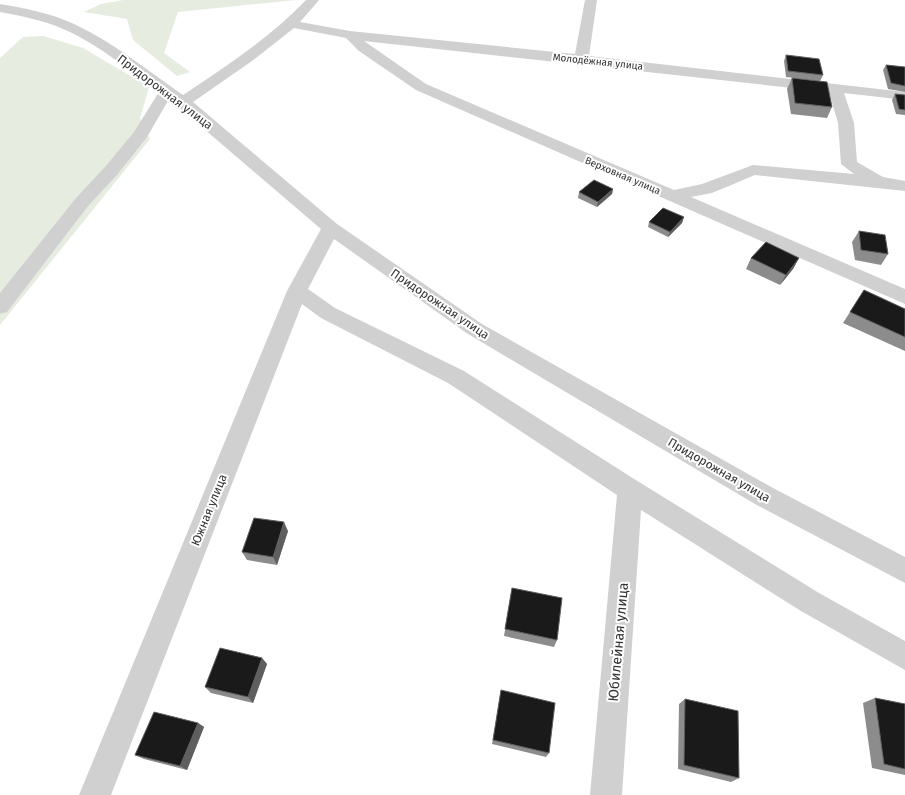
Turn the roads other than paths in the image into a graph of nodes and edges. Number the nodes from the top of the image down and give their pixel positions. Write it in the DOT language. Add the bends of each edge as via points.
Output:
graph roads {
  1 [pos="313,0"];
  2 [pos="591,0"];
  3 [pos="0,8"];
  4 [pos="291,24"];
  5 [pos="350,35"];
  6 [pos="581,58"];
  7 [pos="834,88"];
  8 [pos="167,90"];
  9 [pos="905,96"];
  10 [pos="183,102"];
  11 [pos="878,182"];
  12 [pos="905,186"];
  13 [pos="672,196"];
  14 [pos="331,228"];
  15 [pos="297,291"];
  16 [pos="905,297"];
  17 [pos="0,307"];
  18 [pos="630,490"];
  19 [pos="905,571"];
  20 [pos="905,656"];
  21 [pos="95,795"];
  22 [pos="606,795"];
  1 -- 4 [label="street"];
  2 -- 6 [label="street"];
  3 -- 8 [label="street, Придорожная улица" via="23,12 68,26 105,47"];
  4 -- 5 [label="street, Молодёжная улица"];
  4 -- 10 [label="street"];
  5 -- 6 [label="street, Молодёжная улица"];
  5 -- 13 [label="street, Верховная улица" via="364,48 421,87"];
  6 -- 7 [label="street, Молодёжная улица"];
  7 -- 9 [label="street, Молодёжная улица"];
  7 -- 11 [label="street" via="846,123 849,164"];
  8 -- 10 [label="street, Придорожная улица"];
  8 -- 17 [label="street" via="141,134 82,202"];
  10 -- 14 [label="street, Придорожная улица"];
  11 -- 12 [label="street"];
  11 -- 13 [label="street" via="753,170 706,189"];
  13 -- 16 [label="street, Верховная улица"];
  14 -- 15 [label="street, Южная улица"];
  14 -- 19 [label="street, Придорожная улица" via="475,329 764,496"];
  15 -- 18 [label="street" via="328,313 456,377"];
  15 -- 21 [label="street, Южная улица"];
  18 -- 20 [label="street" via="810,602"];
  18 -- 22 [label="street, Юбилейная улица"];
}
